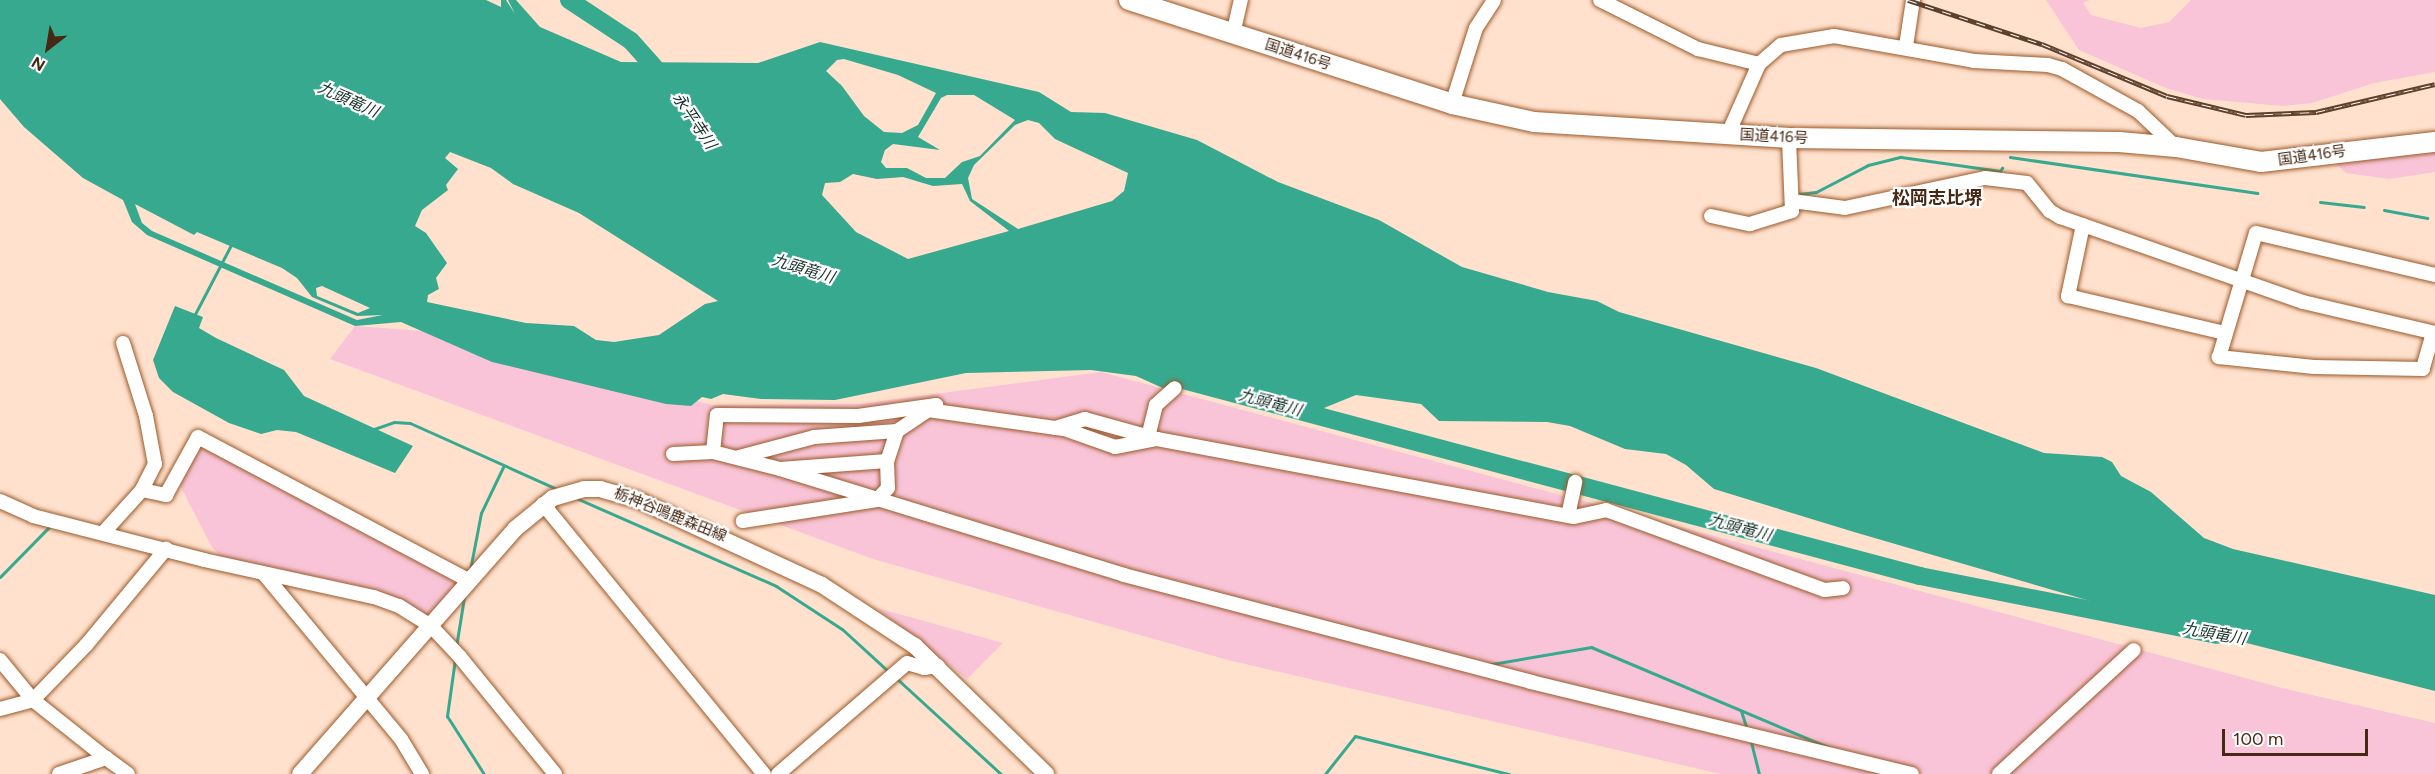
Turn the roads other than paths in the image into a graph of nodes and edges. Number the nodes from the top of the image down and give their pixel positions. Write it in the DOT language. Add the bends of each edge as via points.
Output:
graph roads {
  1 [pos="1129,0"];
  2 [pos="1241,0"];
  3 [pos="1494,0"];
  4 [pos="1600,0"];
  5 [pos="1913,0"];
  6 [pos="1233,34"];
  7 [pos="1906,46"];
  8 [pos="1759,64"];
  9 [pos="1452,104"];
  10 [pos="1728,134"];
  11 [pos="1789,138"];
  12 [pos="2435,142"];
  13 [pos="2176,147"];
  14 [pos="1792,201"];
  15 [pos="1711,216"];
  16 [pos="2083,225"];
  17 [pos="2435,275"];
  18 [pos="2241,280"];
  19 [pos="2224,333"];
  20 [pos="2434,333"];
  21 [pos="123,343"];
  22 [pos="1175,388"];
  23 [pos="928,410"];
  24 [pos="897,431"];
  25 [pos="1153,438"];
  26 [pos="713,452"];
  27 [pos="673,454"];
  28 [pos="738,458"];
  29 [pos="887,461"];
  30 [pos="780,469"];
  31 [pos="1575,482"];
  32 [pos="142,490"];
  33 [pos="877,500"];
  34 [pos="0,501"];
  35 [pos="548,501"];
  36 [pos="1568,516"];
  37 [pos="743,521"];
  38 [pos="104,532"];
  39 [pos="166,549"];
  40 [pos="264,574"];
  41 [pos="468,580"];
  42 [pos="1843,588"];
  43 [pos="430,625"];
  44 [pos="2133,650"];
  45 [pos="0,660"];
  46 [pos="938,666"];
  47 [pos="33,700"];
  48 [pos="366,700"];
  49 [pos="0,709"];
  50 [pos="106,758"];
  51 [pos="59,774"];
  52 [pos="128,774"];
  53 [pos="300,774"];
  54 [pos="422,774"];
  55 [pos="555,774"];
  56 [pos="764,774"];
  57 [pos="778,774"];
  58 [pos="1046,774"];
  59 [pos="1912,774"];
  60 [pos="1999,774"];
  1 -- 6 [label="highway, 国道416号"];
  2 -- 6 [label="street"];
  3 -- 9 [label="street" via="1476,28"];
  4 -- 8 [label="street" via="1698,49"];
  5 -- 7 [label="street"];
  6 -- 9 [label="highway, 国道416号"];
  7 -- 8 [label="street" via="1859,38 1809,38 1781,45"];
  7 -- 13 [label="street" via="1974,60 2062,69 2138,111"];
  8 -- 10 [label="street"];
  9 -- 10 [label="highway, 国道416号" via="1534,122"];
  10 -- 11 [label="highway, 国道416号"];
  11 -- 13 [label="highway, 国道416号" via="2067,140"];
  11 -- 14 [label="street"];
  12 -- 13 [label="highway, 国道416号" via="2269,162"];
  14 -- 15 [label="street" via="1792,211 1750,224"];
  14 -- 16 [label="street" via="1845,208 1985,178 2028,183 2050,211"];
  16 -- 18 [label="street"];
  16 -- 19 [label="street" via="2068,296"];
  17 -- 18 [label="street" via="2256,232"];
  18 -- 19 [label="street"];
  18 -- 20 [label="street" via="2302,302"];
  19 -- 20 [label="street" via="2218,357 2314,367 2423,369"];
  21 -- 32 [label="street" via="146,416 155,464"];
  22 -- 25 [label="street" via="1156,405"];
  23 -- 24 [label="street"];
  23 -- 25 [label="street" via="1055,428 1115,447"];
  23 -- 26 [label="street" via="936,405 858,416 717,415"];
  24 -- 28 [label="street" via="814,437"];
  24 -- 29 [label="street"];
  25 -- 36 [label="street"];
  26 -- 27 [label="street"];
  26 -- 28 [label="street"];
  28 -- 30 [label="street"];
  29 -- 30 [label="street"];
  29 -- 33 [label="street" via="888,488"];
  30 -- 33 [label="street"];
  31 -- 36 [label="street"];
  32 -- 38 [label="street"];
  32 -- 41 [label="street" via="166,495 198,436"];
  33 -- 37 [label="street"];
  33 -- 59 [label="street" via="1169,587 1520,679"];
  34 -- 38 [label="street" via="33,516"];
  35 -- 41 [label="main road, 栃神谷鳴鹿森田線"];
  35 -- 46 [label="main road, 栃神谷鳴鹿森田線" via="584,489 636,499 782,563 875,618"];
  35 -- 56 [label="street"];
  36 -- 42 [label="street" via="1606,510 1825,590"];
  38 -- 39 [label="street"];
  39 -- 40 [label="street"];
  39 -- 47 [label="street" via="87,644"];
  40 -- 43 [label="street" via="374,597"];
  40 -- 48 [label="street"];
  41 -- 43 [label="main road, 栃神谷鳴鹿森田線"];
  43 -- 48 [label="main road, 栃神谷鳴鹿森田線"];
  43 -- 55 [label="street"];
  44 -- 60 [label="street"];
  45 -- 47 [label="street"];
  46 -- 57 [label="street" via="924,668 907,663"];
  46 -- 58 [label="main road, 栃神谷鳴鹿森田線"];
  47 -- 49 [label="street"];
  47 -- 50 [label="street"];
  48 -- 53 [label="main road, 栃神谷鳴鹿森田線"];
  48 -- 54 [label="street" via="400,739"];
  50 -- 51 [label="street"];
  50 -- 52 [label="street"];
}
